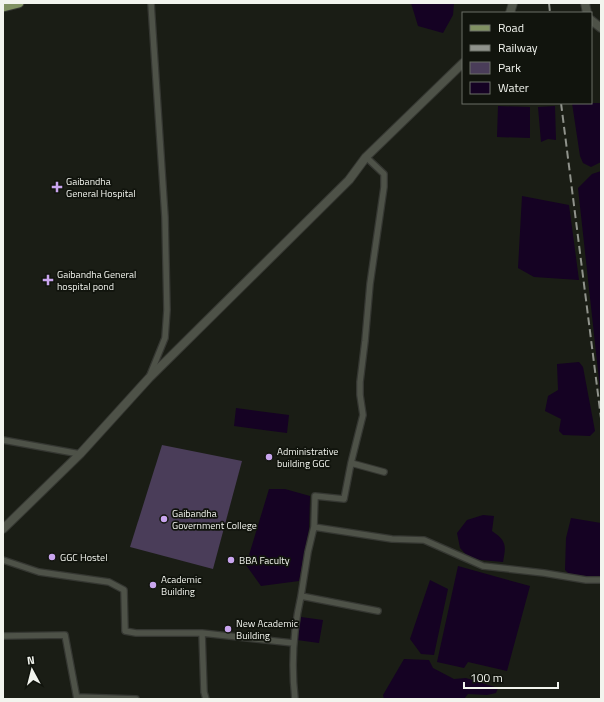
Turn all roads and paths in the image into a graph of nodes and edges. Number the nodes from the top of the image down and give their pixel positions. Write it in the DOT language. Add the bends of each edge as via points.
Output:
graph roads {
  1 [pos="19,3"];
  2 [pos="151,3"];
  3 [pos="3,7"];
  4 [pos="592,21"];
  5 [pos="601,28"];
  6 [pos="462,64"];
  7 [pos="366,158"];
  8 [pos="149,378"];
  9 [pos="3,440"];
  10 [pos="80,454"];
  11 [pos="351,462"];
  12 [pos="384,472"];
  13 [pos="314,527"];
  14 [pos="3,529"];
  15 [pos="3,560"];
  16 [pos="601,580"];
  17 [pos="301,596"];
  18 [pos="378,611"];
  19 [pos="202,633"];
  20 [pos="3,636"];
  21 [pos="293,643"];
  22 [pos="77,698"];
  23 [pos="136,699"];
  24 [pos="206,699"];
  25 [pos="295,699"];
  1 -- 3 [label="main road"];
  2 -- 8 [label="street" via="165,217 167,310 165,338"];
  4 -- 5 [label="main road"];
  6 -- 7 [label="main road"];
  7 -- 8 [label="main road" via="349,180"];
  7 -- 11 [label="street" via="384,174 384,187 370,284 360,382 363,415"];
  8 -- 10 [label="main road"];
  9 -- 10 [label="street"];
  10 -- 14 [label="main road"];
  11 -- 12 [label="street"];
  11 -- 13 [label="street" via="344,499 314,496"];
  13 -- 16 [label="street" via="392,539 424,540 483,566"];
  13 -- 17 [label="street"];
  15 -- 19 [label="street" via="39,572 109,582 124,590 125,631"];
  17 -- 18 [label="street"];
  17 -- 21 [label="street"];
  19 -- 21 [label="street"];
  19 -- 24 [label="street"];
  20 -- 22 [label="street" via="65,635"];
  21 -- 25 [label="street"];
  22 -- 23 [label="street"];
}
